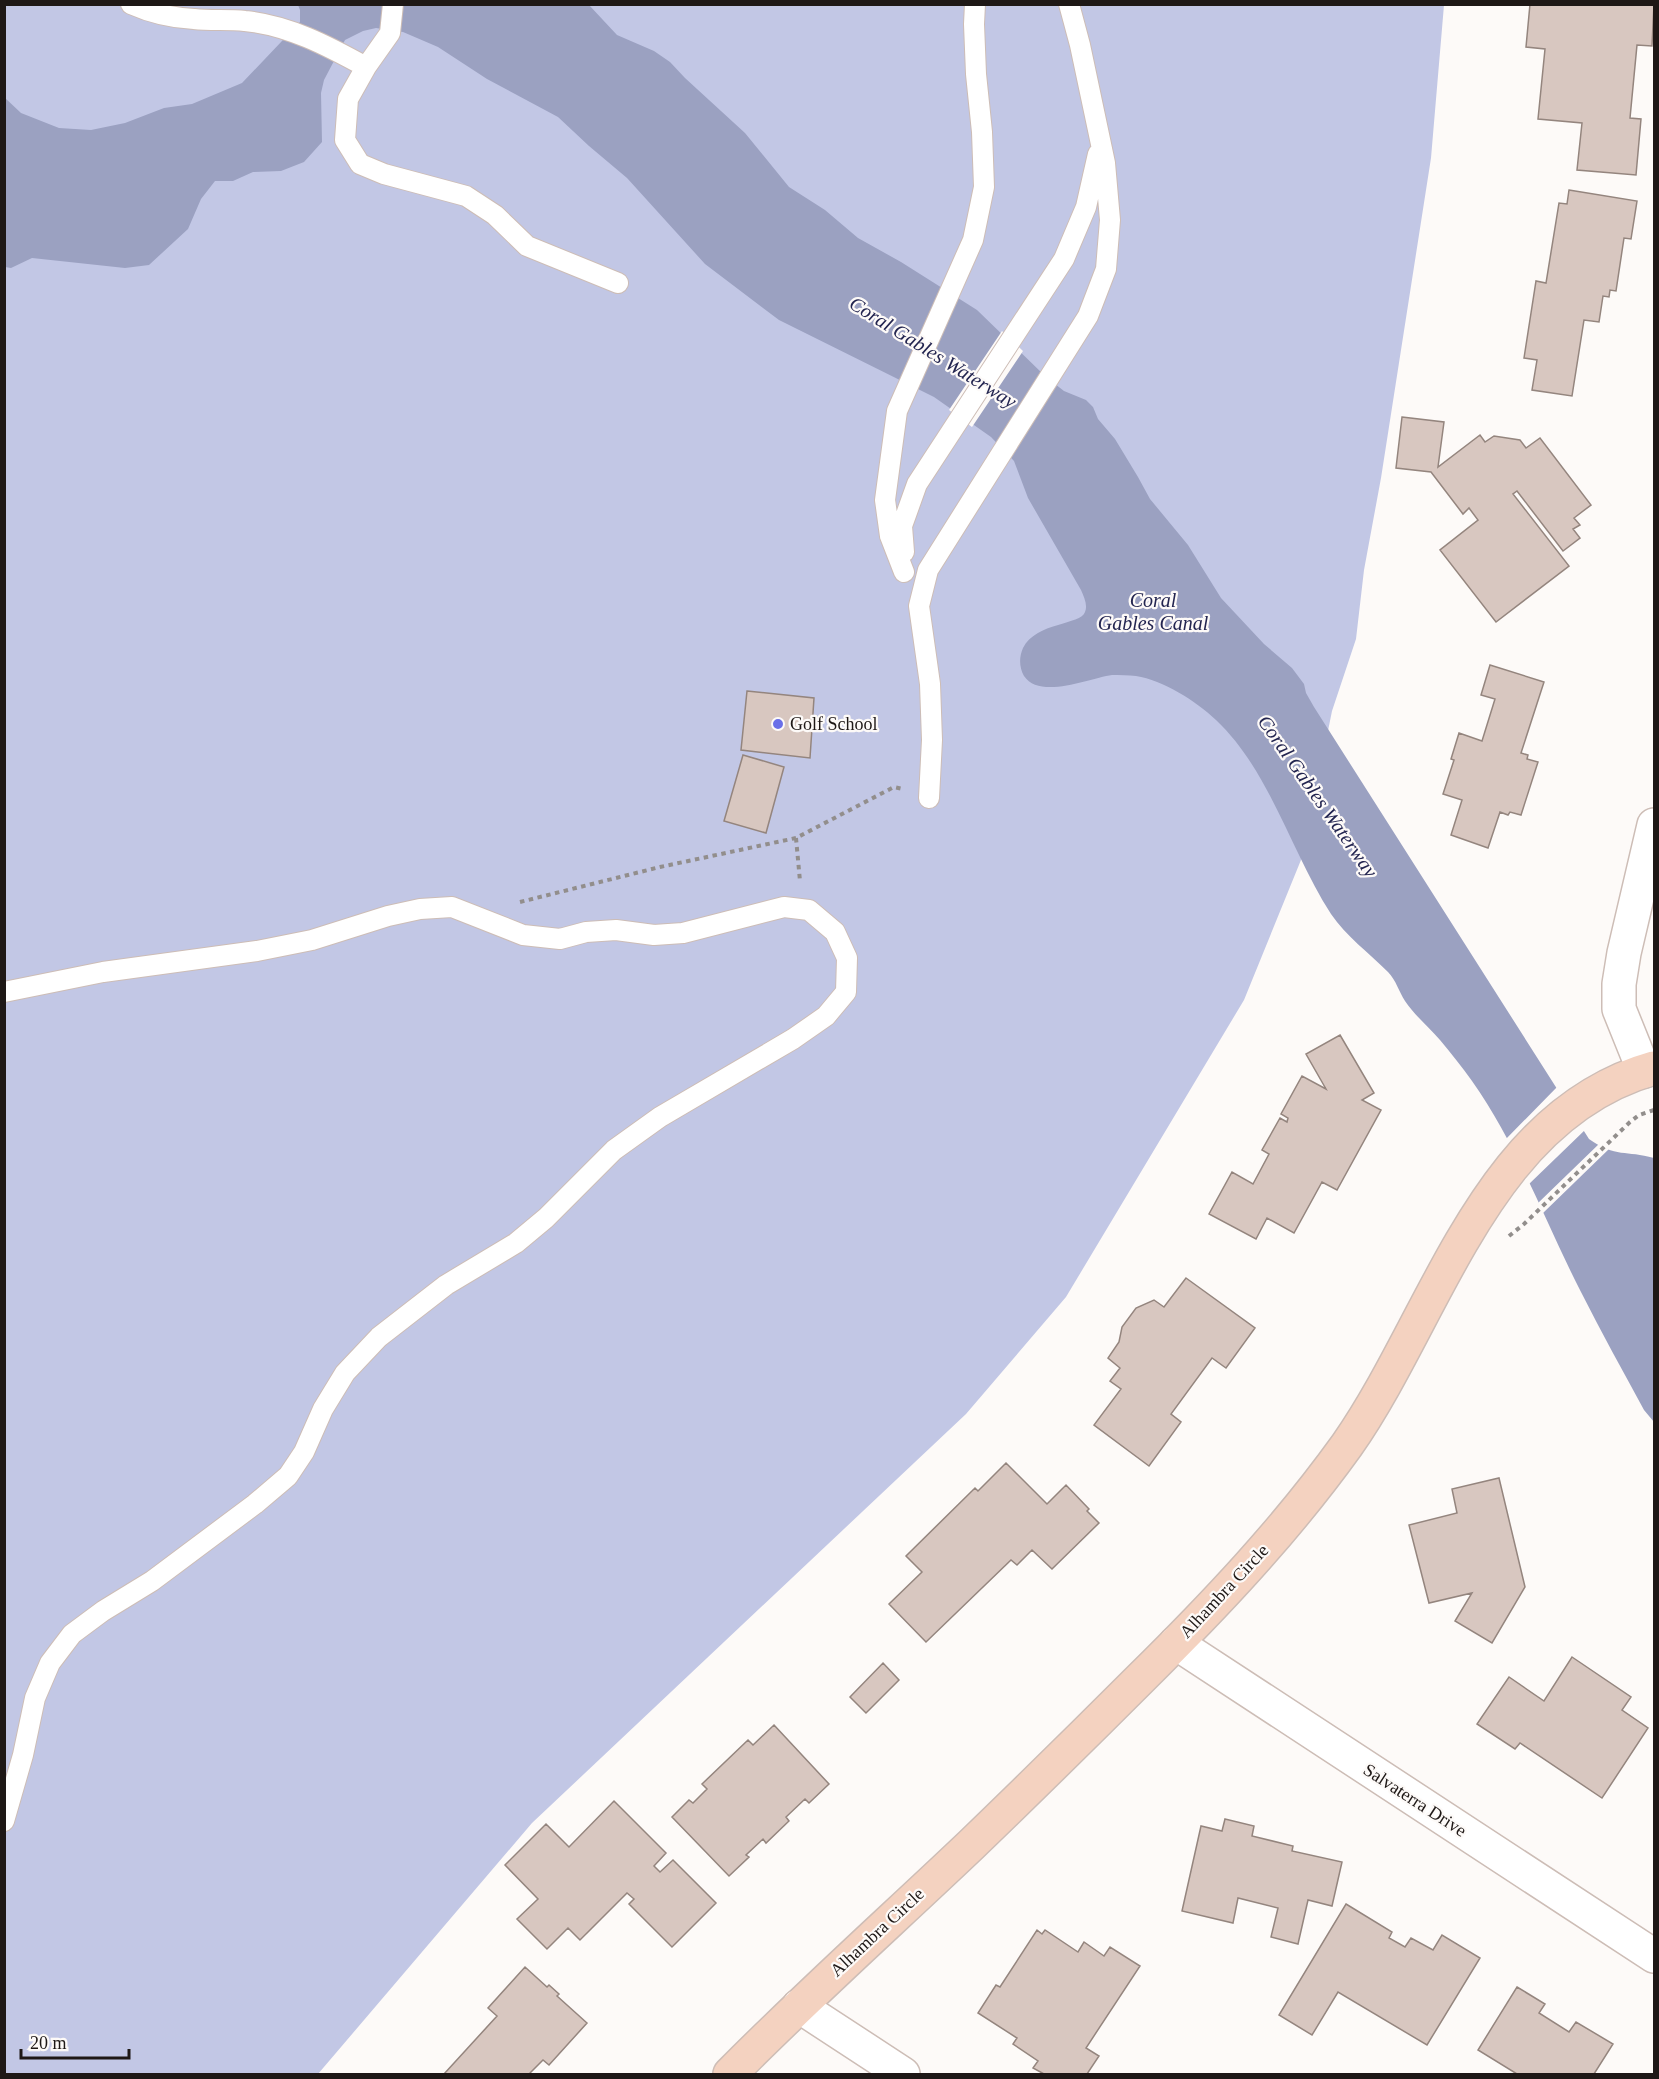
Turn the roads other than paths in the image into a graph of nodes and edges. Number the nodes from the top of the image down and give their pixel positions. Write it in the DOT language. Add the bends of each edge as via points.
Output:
graph roads {
  1 [pos="130,4"];
  2 [pos="393,4"];
  3 [pos="975,4"];
  4 [pos="1070,4"];
  5 [pos="366,67"];
  6 [pos="1101,143"];
  7 [pos="618,283"];
  8 [pos="904,572"];
  9 [pos="919,606"];
  10 [pos="929,798"];
  11 [pos="1654,825"];
  12 [pos="4,992"];
  13 [pos="1649,1070"];
  14 [pos="1176,1643"];
  15 [pos="4,1821"];
  16 [pos="1654,1956"];
  17 [pos="799,2006"];
  18 [pos="730,2074"];
  19 [pos="903,2074"];
  1 -- 5 [label="lane" via="192,19 244,21 283,28"];
  2 -- 5 [label="lane" via="390,33"];
  3 -- 8 [label="lane" via="984,187 973,240 897,411 885,500 890,536"];
  4 -- 6 [label="lane"];
  5 -- 7 [label="lane" via="348,99 345,140 360,164 466,196 495,215 527,246"];
  6 -- 8 [label="lane" via="1086,207 1068,248 917,484 902,526"];
  6 -- 9 [label="lane" via="1110,220 1106,268 1088,316 928,570"];
  8 -- 9 [label="lane"];
  9 -- 10 [label="lane" via="930,684"];
  11 -- 13 [label="street" via="1619,984 1619,1009"];
  12 -- 15 [label="lane" via="103,972 257,951 312,940 420,909 452,907 523,935 560,939 616,930 683,933 784,907 802,909 809,910 835,932 847,958 846,992 826,1016 660,1117 614,1150 516,1243 446,1285 379,1337 345,1373 288,1476 152,1581 72,1634 50,1663 35,1698"];
  13 -- 14 [label="street, Alhambra Circle" via="1619,1081 1560,1117 1510,1170 1470,1229 1347,1445 1240,1577"];
  14 -- 16 [label="street, Salvaterra Drive"];
  14 -- 17 [label="street, Alhambra Circle" via="971,1845"];
  17 -- 18 [label="street, Alhambra Circle"];
  17 -- 19 [label="street"];
}
